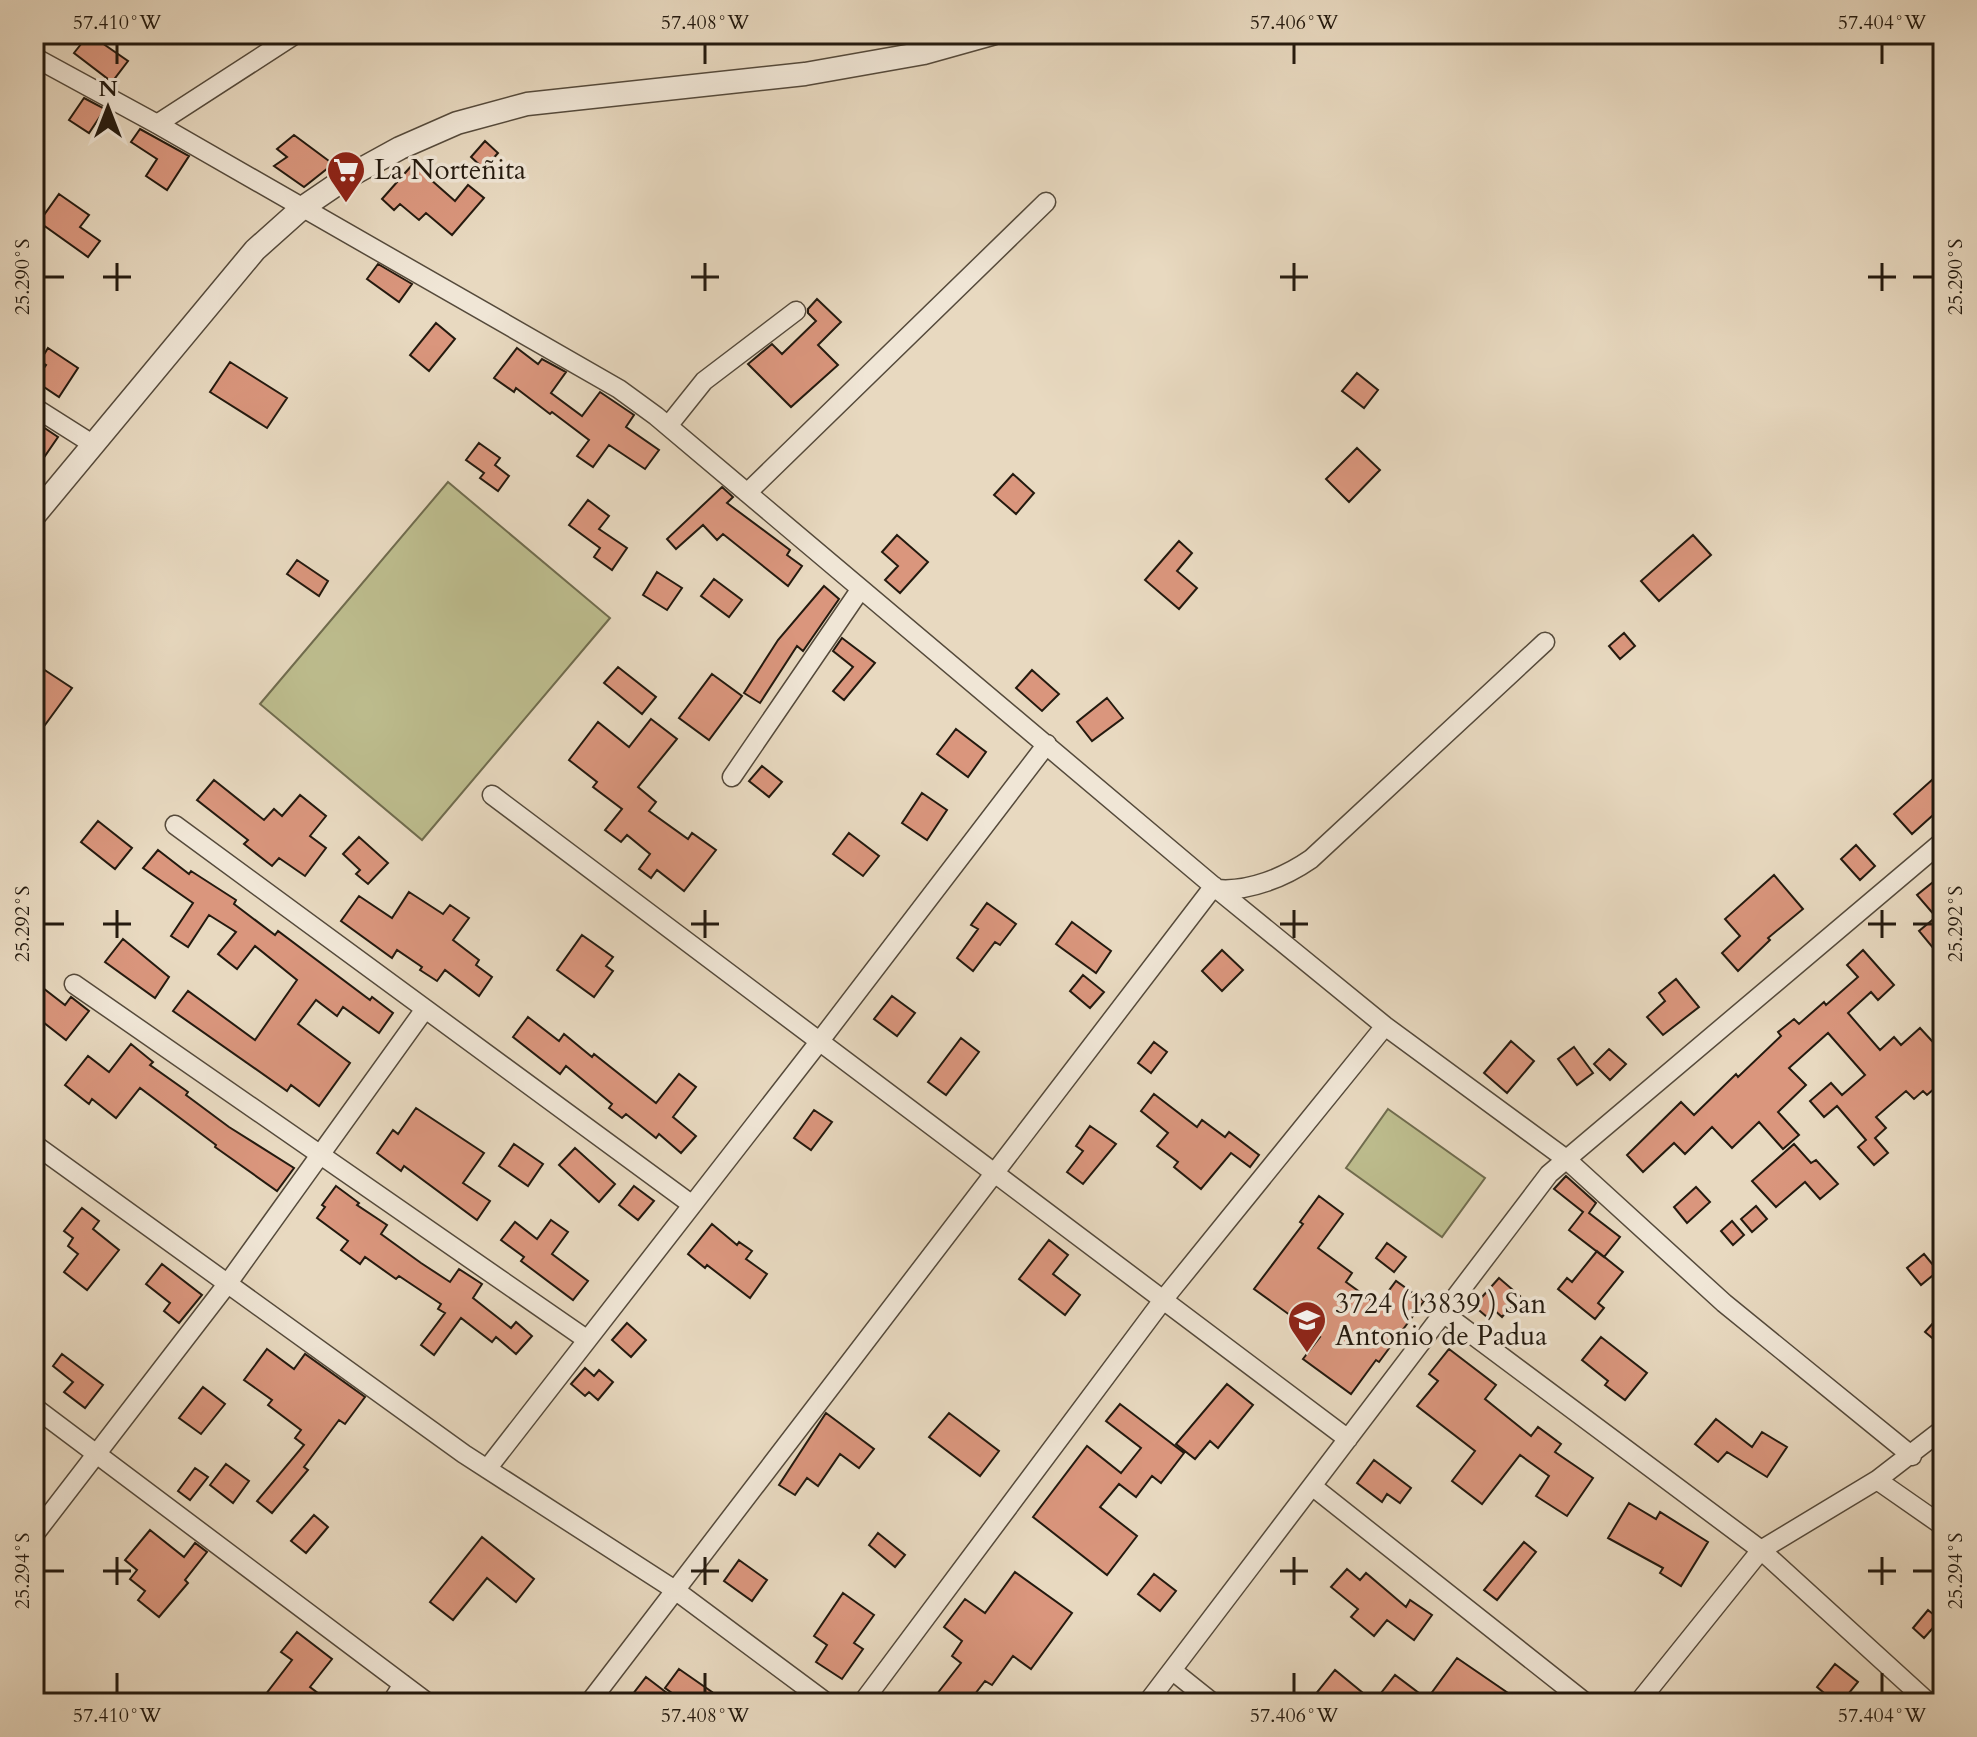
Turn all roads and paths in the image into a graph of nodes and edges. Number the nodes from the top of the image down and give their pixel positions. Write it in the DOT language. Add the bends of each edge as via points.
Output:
graph roads {
  1 [pos="296,34"];
  2 [pos="992,34"];
  3 [pos="34,57"];
  4 [pos="157,124"];
  5 [pos="1046,202"];
  6 [pos="302,208"];
  7 [pos="796,311"];
  8 [pos="34,407"];
  9 [pos="668,426"];
  10 [pos="94,445"];
  11 [pos="747,493"];
  12 [pos="34,516"];
  13 [pos="860,590"];
  14 [pos="1545,642"];
  15 [pos="1047,744"];
  16 [pos="732,777"];
  17 [pos="492,795"];
  18 [pos="175,825"];
  19 [pos="1943,841"];
  20 [pos="1216,888"];
  21 [pos="74,984"];
  22 [pos="425,1009"];
  23 [pos="1385,1026"];
  24 [pos="819,1042"];
  25 [pos="34,1144"];
  26 [pos="320,1155"];
  27 [pos="1566,1159"];
  28 [pos="994,1173"];
  29 [pos="691,1204"];
  30 [pos="228,1283"];
  31 [pos="1163,1300"];
  32 [pos="1442,1312"];
  33 [pos="586,1339"];
  34 [pos="34,1407"];
  35 [pos="1943,1429"];
  36 [pos="1348,1439"];
  37 [pos="97,1454"];
  38 [pos="1912,1456"];
  39 [pos="487,1469"];
  40 [pos="1877,1480"];
  41 [pos="1312,1486"];
  42 [pos="1943,1526"];
  43 [pos="34,1535"];
  44 [pos="1761,1550"];
  45 [pos="675,1590"];
  46 [pos="1173,1671"];
  47 [pos="403,1684"];
  48 [pos="391,1703"];
  49 [pos="428,1703"];
  50 [pos="589,1703"];
  51 [pos="827,1703"];
  52 [pos="862,1703"];
  53 [pos="1147,1703"];
  54 [pos="1213,1703"];
  55 [pos="1586,1703"];
  56 [pos="1638,1703"];
  57 [pos="1929,1703"];
  1 -- 4 [label="street"];
  2 -- 6 [label="street" via="924,53 805,74 527,104 457,123 400,148"];
  3 -- 4 [label="street"];
  4 -- 6 [label="street"];
  5 -- 11 [label="street"];
  6 -- 9 [label="street" via="619,389"];
  6 -- 10 [label="street" via="255,250"];
  7 -- 9 [label="street" via="704,381"];
  8 -- 10 [label="street"];
  9 -- 11 [label="street"];
  10 -- 12 [label="street"];
  11 -- 13 [label="street"];
  13 -- 15 [label="street"];
  13 -- 16 [label="street"];
  14 -- 20 [label="street" via="1311,859 1273,879 1243,888"];
  15 -- 20 [label="street"];
  15 -- 24 [label="street"];
  17 -- 24 [label="street"];
  18 -- 22 [label="street"];
  19 -- 27 [label="street"];
  20 -- 23 [label="street"];
  20 -- 28 [label="street"];
  21 -- 26 [label="street"];
  22 -- 26 [label="street"];
  22 -- 29 [label="street"];
  23 -- 27 [label="street"];
  23 -- 31 [label="street"];
  24 -- 28 [label="street"];
  24 -- 29 [label="street"];
  25 -- 30 [label="street"];
  26 -- 30 [label="street"];
  26 -- 33 [label="street"];
  27 -- 32 [label="street"];
  27 -- 38 [label="street" via="1724,1303"];
  28 -- 31 [label="street"];
  28 -- 45 [label="street"];
  29 -- 33 [label="street"];
  30 -- 37 [label="street"];
  30 -- 39 [label="street"];
  31 -- 36 [label="street"];
  31 -- 52 [label="street"];
  32 -- 36 [label="street"];
  32 -- 44 [label="street"];
  33 -- 39 [label="street"];
  34 -- 37 [label="street"];
  35 -- 38 [label="street"];
  36 -- 41 [label="street"];
  37 -- 43 [label="street"];
  37 -- 47 [label="street"];
  38 -- 40 [label="street"];
  39 -- 45 [label="street"];
  40 -- 42 [label="street"];
  40 -- 44 [label="street"];
  41 -- 46 [label="street"];
  41 -- 55 [label="street"];
  44 -- 56 [label="street"];
  44 -- 57 [label="street"];
  45 -- 50 [label="street"];
  45 -- 51 [label="street"];
  46 -- 53 [label="street"];
  46 -- 54 [label="street"];
  47 -- 48 [label="street"];
  47 -- 49 [label="street"];
}
